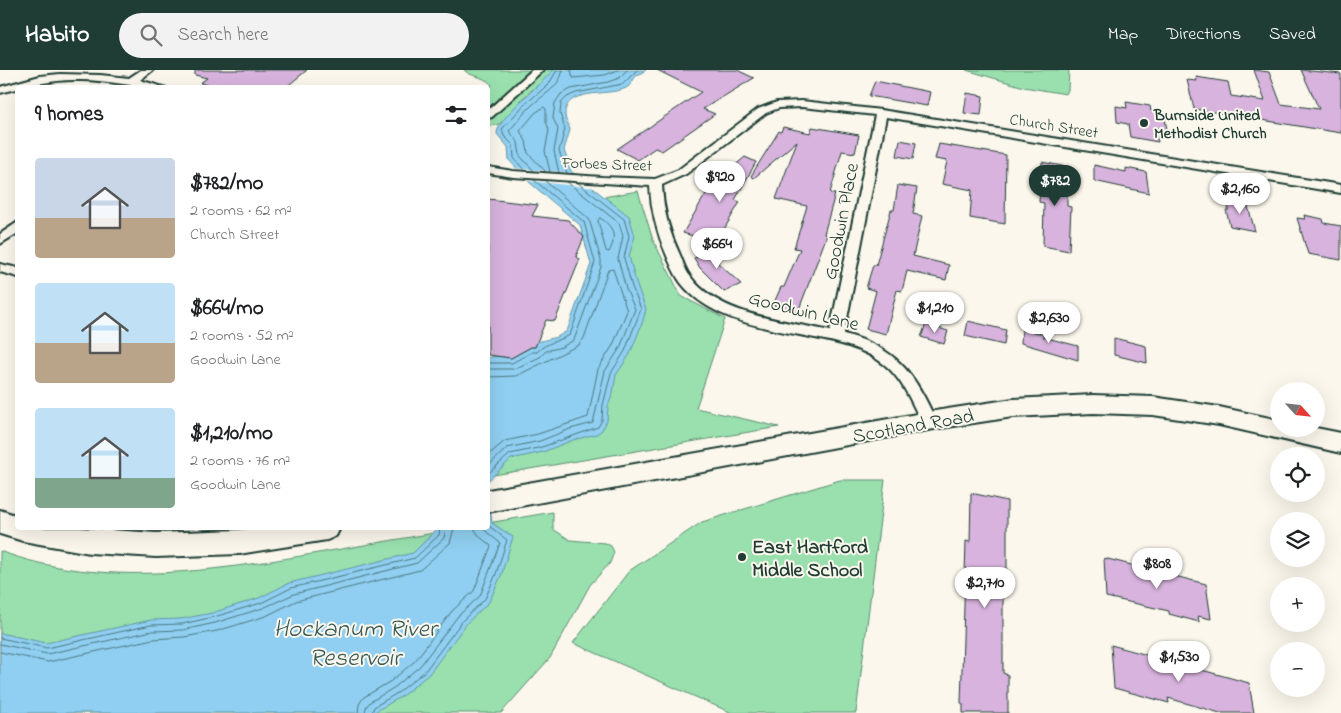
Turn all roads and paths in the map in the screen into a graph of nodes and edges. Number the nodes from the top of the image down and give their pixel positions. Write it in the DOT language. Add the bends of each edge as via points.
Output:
graph roads {
  1 [pos="148,70"];
  2 [pos="538,70"];
  3 [pos="132,81"];
  4 [pos="149,85"];
  5 [pos="3,87"];
  6 [pos="762,111"];
  7 [pos="490,113"];
  8 [pos="881,113"];
  9 [pos="490,170"];
  10 [pos="656,183"];
  11 [pos="1341,189"];
  12 [pos="15,228"];
  13 [pos="0,240"];
  14 [pos="0,268"];
  15 [pos="15,271"];
  16 [pos="836,337"];
  17 [pos="928,421"];
  18 [pos="1341,443"];
  19 [pos="490,500"];
  20 [pos="0,522"];
  21 [pos="15,527"];
  22 [pos="29,530"];
  23 [pos="314,530"];
  1 -- 3 [label="street"];
  2 -- 7 [label="street"];
  3 -- 4 [label="street"];
  3 -- 5 [label="street" via="85,75 59,76"];
  6 -- 8 [label="street, Church Street" via="776,106 802,104"];
  6 -- 10 [label="street, Forbes Street" via="682,172"];
  8 -- 11 [label="street, Church Street"];
  8 -- 16 [label="street, Goodwin Place"];
  9 -- 10 [label="street, Forbes Street"];
  10 -- 16 [label="street, Goodwin Lane" via="657,212 666,237 685,279 702,295 734,313 784,328"];
  12 -- 13 [label="street"];
  14 -- 15 [label="street"];
  16 -- 17 [label="street, Goodwin Lane" via="869,348 890,361 913,388"];
  17 -- 18 [label="main road, Scotland Road" via="1014,408 1093,404 1154,406 1219,416"];
  17 -- 19 [label="main road, Scotland Road"];
  20 -- 21 [label="main road"];
  22 -- 23 [label="main road" via="90,541 156,545 239,542"];
}
